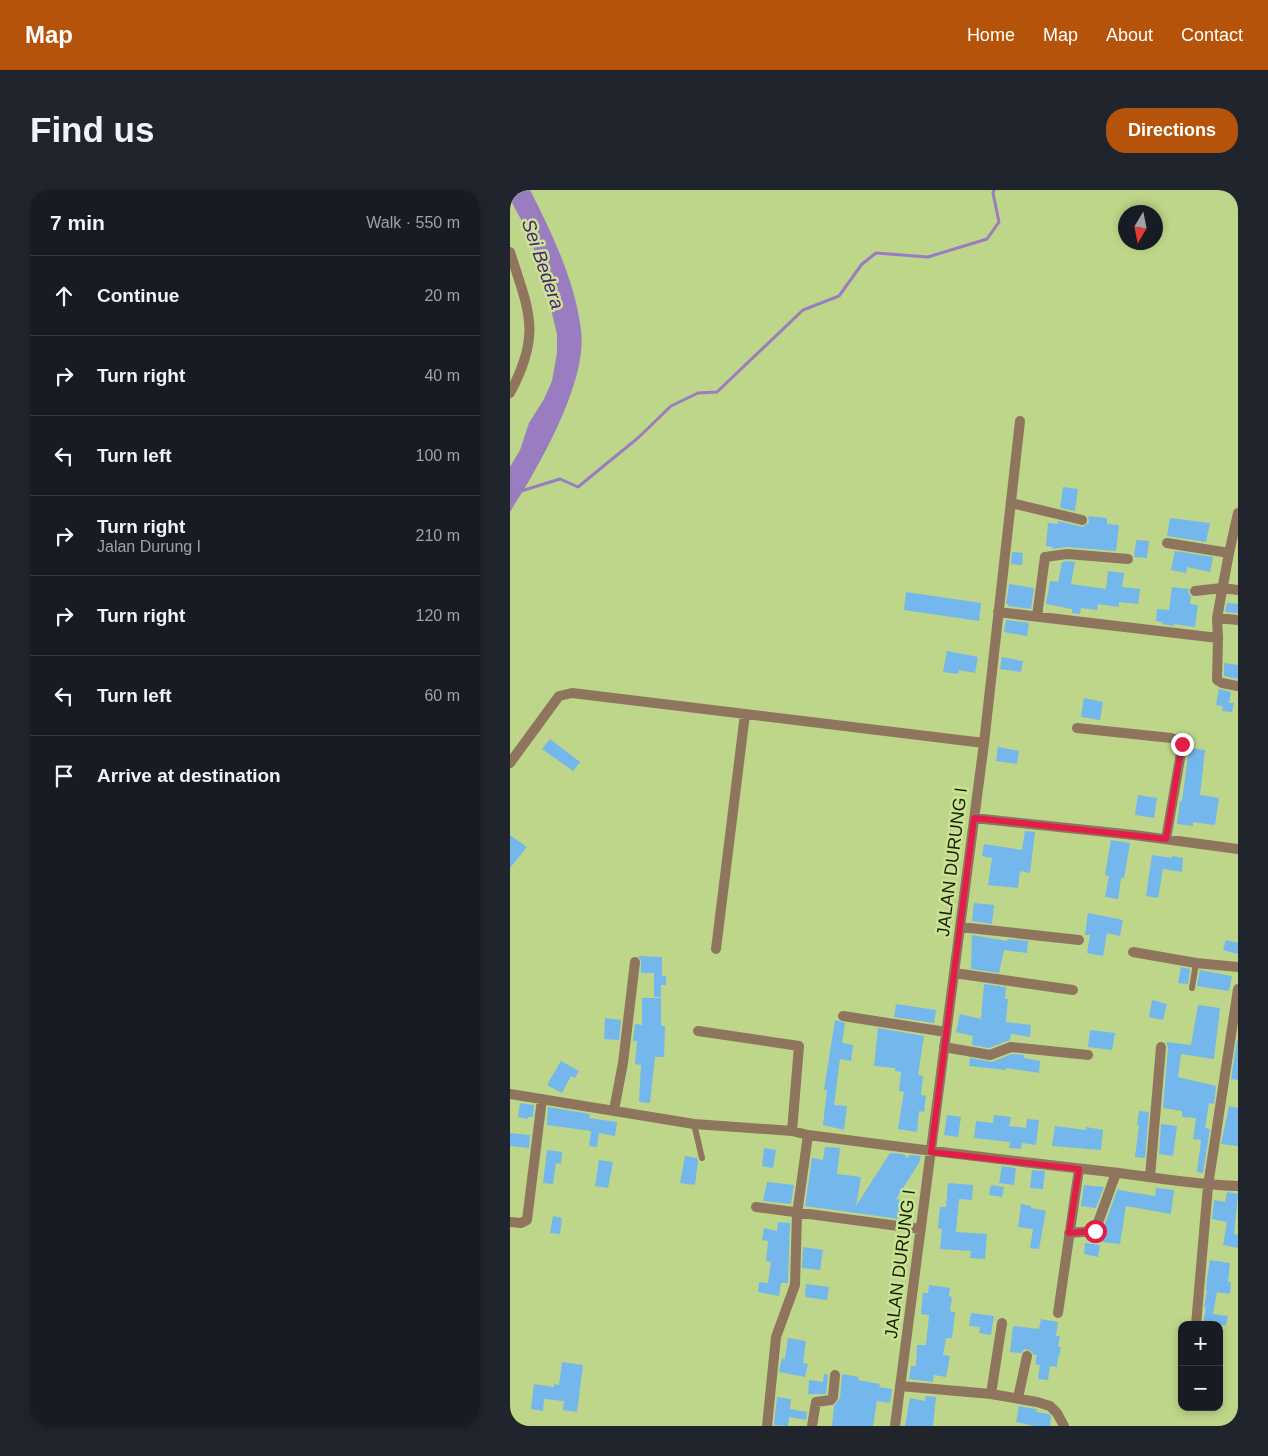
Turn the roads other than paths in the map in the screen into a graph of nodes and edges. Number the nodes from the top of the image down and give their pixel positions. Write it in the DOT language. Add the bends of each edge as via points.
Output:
graph roads {
  1 [pos="510,252"];
  2 [pos="510,393"];
  3 [pos="1020,421"];
  4 [pos="1011,504"];
  5 [pos="1238,513"];
  6 [pos="1082,520"];
  7 [pos="1167,543"];
  8 [pos="1228,553"];
  9 [pos="1128,559"];
  10 [pos="1222,588"];
  11 [pos="1238,590"];
  12 [pos="1195,591"];
  13 [pos="998,612"];
  14 [pos="1037,616"];
  15 [pos="1217,618"];
  16 [pos="1238,620"];
  17 [pos="1218,638"];
  18 [pos="1238,686"];
  19 [pos="745,714"];
  20 [pos="1078,728"];
  21 [pos="984,743"];
  22 [pos="510,763"];
  23 [pos="974,818"];
  24 [pos="1166,839"];
  25 [pos="1238,849"];
  26 [pos="960,927"];
  27 [pos="1079,940"];
  28 [pos="716,949"];
  29 [pos="1133,952"];
  30 [pos="635,962"];
  31 [pos="1196,963"];
  32 [pos="1238,968"];
  33 [pos="954,973"];
  34 [pos="1192,988"];
  35 [pos="1238,989"];
  36 [pos="1074,990"];
  37 [pos="1236,1009"];
  38 [pos="843,1016"];
  39 [pos="698,1031"];
  40 [pos="946,1032"];
  41 [pos="944,1047"];
  42 [pos="1161,1048"];
  43 [pos="1088,1055"];
  44 [pos="510,1094"];
  45 [pos="542,1099"];
  46 [pos="614,1110"];
  47 [pos="694,1124"];
  48 [pos="792,1131"];
  49 [pos="808,1135"];
  50 [pos="931,1152"];
  51 [pos="702,1158"];
  52 [pos="1079,1169"];
  53 [pos="1116,1173"];
  54 [pos="1150,1177"];
  55 [pos="1208,1186"];
  56 [pos="1238,1186"];
  57 [pos="756,1207"];
  58 [pos="797,1214"];
  59 [pos="510,1222"];
  60 [pos="921,1229"];
  61 [pos="1069,1233"];
  62 [pos="1058,1313"];
  63 [pos="1196,1321"];
  64 [pos="1002,1323"];
  65 [pos="1027,1356"];
  66 [pos="835,1375"];
  67 [pos="900,1386"];
  68 [pos="991,1394"];
  69 [pos="1018,1398"];
  70 [pos="767,1426"];
  71 [pos="812,1426"];
  72 [pos="895,1426"];
  73 [pos="1064,1426"];
  1 -- 2 [label="street" via="531,324 528,350"];
  3 -- 4 [label="street, JALAN DURUNG I"];
  4 -- 6 [label="street"];
  4 -- 13 [label="street, JALAN DURUNG I"];
  5 -- 8 [label="street"];
  7 -- 8 [label="street"];
  8 -- 10 [label="street"];
  9 -- 14 [label="street" via="1067,554 1045,557"];
  10 -- 11 [label="street"];
  10 -- 12 [label="street"];
  10 -- 15 [label="street"];
  13 -- 14 [label="street"];
  13 -- 21 [label="street, JALAN DURUNG I"];
  14 -- 17 [label="street"];
  15 -- 16 [label="street"];
  15 -- 17 [label="street"];
  17 -- 18 [label="street" via="1217,680"];
  19 -- 21 [label="street"];
  19 -- 22 [label="street" via="565,694 559,696"];
  19 -- 28 [label="street"];
  20 -- 24 [label="street" via="1181,741"];
  21 -- 23 [label="street, JALAN DURUNG I"];
  23 -- 24 [label="street"];
  23 -- 26 [label="street, JALAN DURUNG I"];
  24 -- 25 [label="street"];
  26 -- 27 [label="street"];
  26 -- 33 [label="street, JALAN DURUNG I"];
  29 -- 31 [label="street"];
  30 -- 46 [label="street"];
  31 -- 32 [label="street"];
  31 -- 34 [label="lane"];
  33 -- 36 [label="street"];
  33 -- 40 [label="street, JALAN DURUNG I"];
  35 -- 37 [label="street"];
  37 -- 55 [label="street"];
  38 -- 40 [label="street"];
  39 -- 48 [label="street" via="799,1046"];
  40 -- 41 [label="street, JALAN DURUNG I"];
  41 -- 43 [label="street" via="990,1055 1011,1047"];
  41 -- 50 [label="street, JALAN DURUNG I"];
  42 -- 54 [label="street"];
  44 -- 45 [label="street"];
  45 -- 46 [label="street"];
  45 -- 59 [label="street" via="527,1220"];
  46 -- 47 [label="street"];
  47 -- 48 [label="street"];
  47 -- 51 [label="lane"];
  48 -- 49 [label="street"];
  49 -- 50 [label="street"];
  49 -- 58 [label="street"];
  50 -- 52 [label="street"];
  50 -- 60 [label="street, JALAN DURUNG I"];
  52 -- 53 [label="street"];
  52 -- 61 [label="street"];
  53 -- 54 [label="street"];
  53 -- 61 [label="street" via="1095,1231"];
  54 -- 55 [label="street"];
  55 -- 56 [label="street"];
  55 -- 63 [label="street"];
  57 -- 58 [label="street"];
  58 -- 60 [label="street"];
  58 -- 70 [label="street" via="795,1285 776,1337"];
  60 -- 67 [label="street, JALAN DURUNG I"];
  61 -- 62 [label="street"];
  64 -- 68 [label="street"];
  65 -- 69 [label="street"];
  66 -- 71 [label="street" via="834,1397 816,1402"];
  67 -- 68 [label="street"];
  67 -- 72 [label="street, JALAN DURUNG I"];
  68 -- 69 [label="street"];
  69 -- 73 [label="street" via="1050,1406"];
}
